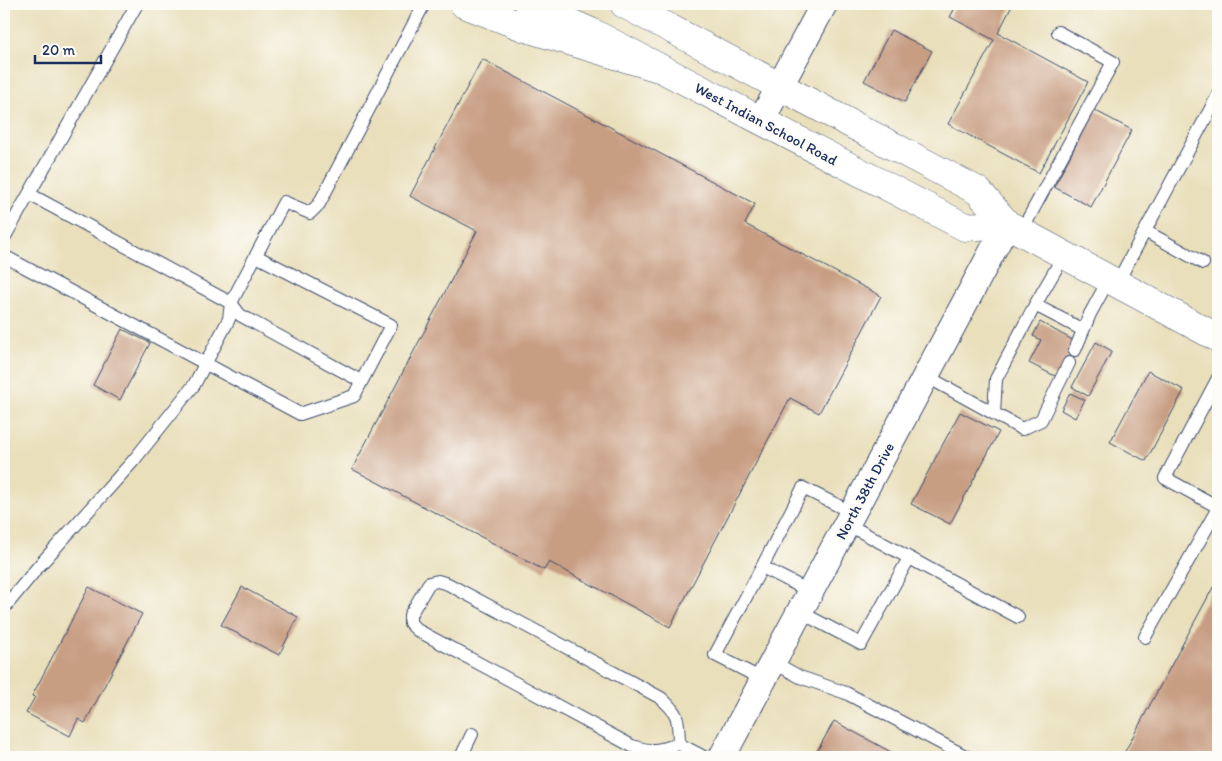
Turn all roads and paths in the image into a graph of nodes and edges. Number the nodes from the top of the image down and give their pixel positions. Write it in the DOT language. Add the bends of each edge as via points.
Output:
graph roads {
  1 [pos="137,4"];
  2 [pos="424,4"];
  3 [pos="464,4"];
  4 [pos="528,4"];
  5 [pos="624,4"];
  6 [pos="824,4"];
  7 [pos="1058,32"];
  8 [pos="659,68"];
  9 [pos="780,86"];
  10 [pos="1218,94"];
  11 [pos="761,121"];
  12 [pos="29,194"];
  13 [pos="1014,228"];
  14 [pos="1145,231"];
  15 [pos="4,238"];
  16 [pos="1064,255"];
  17 [pos="4,256"];
  18 [pos="256,256"];
  19 [pos="1203,262"];
  20 [pos="1113,281"];
  21 [pos="231,303"];
  22 [pos="1035,305"];
  23 [pos="1083,330"];
  24 [pos="1218,338"];
  25 [pos="1075,350"];
  26 [pos="206,363"];
  27 [pos="1069,363"];
  28 [pos="926,376"];
  29 [pos="1218,378"];
  30 [pos="362,381"];
  31 [pos="994,413"];
  32 [pos="1218,508"];
  33 [pos="850,518"];
  34 [pos="909,558"];
  35 [pos="762,566"];
  36 [pos="805,602"];
  37 [pos="4,608"];
  38 [pos="1018,617"];
  39 [pos="1145,637"];
  40 [pos="769,671"];
  41 [pos="472,734"];
  42 [pos="679,744"];
  43 [pos="461,757"];
  44 [pos="704,757"];
  45 [pos="722,757"];
  46 [pos="967,757"];
  1 -- 12 [label="lane"];
  2 -- 18 [label="lane" via="319,204 310,213 284,202"];
  3 -- 8 [label="main road" via="523,27"];
  4 -- 8 [label="main road, West Indian School Road"];
  5 -- 9 [label="main road"];
  6 -- 9 [label="street"];
  7 -- 13 [label="lane" via="1113,62"];
  8 -- 11 [label="main road, West Indian School Road"];
  9 -- 11 [label="street"];
  9 -- 13 [label="main road" via="978,191"];
  10 -- 14 [label="lane"];
  11 -- 13 [label="main road, West Indian School Road" via="965,227"];
  12 -- 15 [label="lane"];
  12 -- 21 [label="lane"];
  13 -- 16 [label="main road"];
  13 -- 28 [label="street, North 38th Drive"];
  14 -- 19 [label="lane"];
  14 -- 20 [label="lane"];
  16 -- 20 [label="main road"];
  16 -- 22 [label="lane"];
  17 -- 26 [label="lane"];
  18 -- 21 [label="lane"];
  18 -- 30 [label="lane" via="391,325"];
  20 -- 23 [label="lane"];
  20 -- 24 [label="main road"];
  21 -- 26 [label="lane" via="229,318"];
  21 -- 30 [label="lane" via="240,315"];
  22 -- 23 [label="lane"];
  22 -- 31 [label="lane" via="996,379"];
  23 -- 25 [label="lane"];
  26 -- 30 [label="lane" via="300,414 354,396"];
  26 -- 37 [label="lane" via="194,385 134,460"];
  27 -- 31 [label="lane" via="1041,420 1022,429"];
  28 -- 31 [label="lane"];
  28 -- 33 [label="street, North 38th Drive"];
  29 -- 32 [label="lane" via="1164,478"];
  32 -- 39 [label="lane"];
  33 -- 34 [label="lane"];
  33 -- 35 [label="lane" via="803,488"];
  33 -- 36 [label="street, North 38th Drive"];
  34 -- 36 [label="lane" via="861,644"];
  34 -- 38 [label="lane"];
  35 -- 36 [label="lane"];
  35 -- 40 [label="lane" via="715,655"];
  36 -- 40 [label="street, North 38th Drive"];
  40 -- 45 [label="street, North 38th Drive"];
  40 -- 46 [label="lane" via="800,677 846,693"];
  41 -- 43 [label="lane"];
  42 -- 42 [label="lane" via="678,719 661,698 448,584 428,583 410,615 410,623 417,630 632,746 646,751"];
  42 -- 44 [label="lane"];
}
